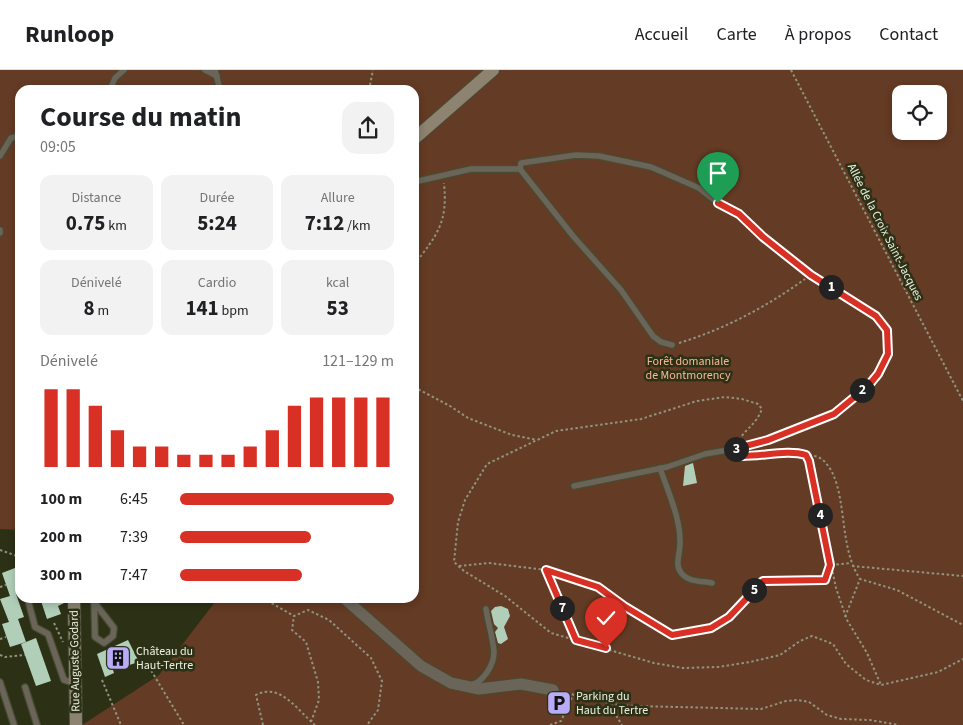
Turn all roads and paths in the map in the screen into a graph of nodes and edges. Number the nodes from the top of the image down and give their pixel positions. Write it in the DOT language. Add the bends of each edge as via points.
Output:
graph roads {
  1 [pos="124,70"];
  2 [pos="205,70"];
  3 [pos="373,70"];
  4 [pos="493,70"];
  5 [pos="791,70"];
  6 [pos="216,73"];
  7 [pos="112,85"];
  8 [pos="370,85"];
  9 [pos="419,136"];
  10 [pos="15,137"];
  11 [pos="0,156"];
  12 [pos="520,169"];
  13 [pos="443,176"];
  14 [pos="419,181"];
  15 [pos="419,258"];
  16 [pos="811,275"];
  17 [pos="672,345"];
  18 [pos="419,390"];
  19 [pos="963,402"];
  20 [pos="537,440"];
  21 [pos="734,449"];
  22 [pos="806,455"];
  23 [pos="660,468"];
  24 [pos="574,486"];
  25 [pos="0,550"];
  26 [pos="15,554"];
  27 [pos="851,563"];
  28 [pos="830,565"];
  29 [pos="458,566"];
  30 [pos="852,566"];
  31 [pos="546,570"];
  32 [pos="963,576"];
  33 [pos="860,579"];
  34 [pos="712,583"];
  35 [pos="6,585"];
  36 [pos="0,588"];
  37 [pos="29,603"];
  38 [pos="74,603"];
  39 [pos="94,603"];
  40 [pos="96,603"];
  41 [pos="272,603"];
  42 [pos="350,603"];
  43 [pos="486,609"];
  44 [pos="294,616"];
  45 [pos="846,616"];
  46 [pos="963,625"];
  47 [pos="6,637"];
  48 [pos="0,639"];
  49 [pos="576,640"];
  50 [pos="0,655"];
  51 [pos="25,655"];
  52 [pos="963,659"];
  53 [pos="146,662"];
  54 [pos="102,680"];
  55 [pos="0,682"];
  56 [pos="75,684"];
  57 [pos="881,685"];
  58 [pos="466,686"];
  59 [pos="25,687"];
  60 [pos="553,690"];
  61 [pos="574,695"];
  62 [pos="608,702"];
  63 [pos="311,722"];
  64 [pos="14,725"];
  65 [pos="38,725"];
  66 [pos="76,725"];
  67 [pos="121,725"];
  68 [pos="184,725"];
  69 [pos="263,725"];
  70 [pos="316,725"];
  71 [pos="367,725"];
  72 [pos="550,725"];
  73 [pos="622,725"];
  74 [pos="899,725"];
  1 -- 7 [label="lane"];
  2 -- 6 [label="lane"];
  3 -- 8 [label="path"];
  4 -- 9 [label="street"];
  5 -- 19 [label="path, Allée de la Croix Saint-Jacques"];
  10 -- 11 [label="lane" via="10,138"];
  12 -- 13 [label="lane" via="471,169"];
  12 -- 16 [label="lane" via="521,163 576,155 599,156 651,167 699,188 739,214"];
  12 -- 17 [label="lane" via="621,290 654,336"];
  13 -- 14 [label="lane"];
  13 -- 15 [label="path" via="446,202 440,228"];
  16 -- 17 [label="path" via="743,318"];
  16 -- 21 [label="lane" via="876,316 887,330 888,354 868,386 834,414 768,440"];
  18 -- 20 [label="path" via="468,418 512,435"];
  20 -- 21 [label="path" via="556,431 619,424 697,401 725,397 758,404 762,410"];
  20 -- 29 [label="path" via="487,464 465,500 458,522 454,562"];
  21 -- 22 [label="path" via="739,456 795,451"];
  21 -- 23 [label="lane"];
  22 -- 27 [label="path" via="817,456 826,462 836,482"];
  22 -- 28 [label="path"];
  23 -- 24 [label="lane"];
  23 -- 34 [label="lane" via="678,523 680,545 677,566 689,579"];
  25 -- 26 [label="path"];
  27 -- 28 [label="path"];
  27 -- 30 [label="path"];
  28 -- 31 [label="path" via="825,580 763,581 729,617 711,628 672,635 598,587"];
  28 -- 45 [label="path"];
  29 -- 31 [label="path" via="489,563"];
  29 -- 49 [label="path" via="505,596 551,633"];
  30 -- 32 [label="path"];
  30 -- 33 [label="path"];
  31 -- 49 [label="path"];
  33 -- 45 [label="path"];
  33 -- 46 [label="path" via="897,590"];
  35 -- 36 [label="path"];
  37 -- 56 [label="lane" via="35,628 48,634 64,680"];
  38 -- 56 [label="street, Rue Auguste Godard"];
  39 -- 40 [label="lane" via="95,637 104,643 113,636 114,628"];
  41 -- 44 [label="path"];
  42 -- 58 [label="street" via="421,666"];
  43 -- 58 [label="lane" via="494,653 492,661 481,680"];
  44 -- 63 [label="path" via="292,630 306,642 318,682 319,700"];
  44 -- 71 [label="path" via="308,610 329,620 371,658 382,681 378,710"];
  45 -- 57 [label="path"];
  47 -- 48 [label="path"];
  49 -- 57 [label="path" via="654,663 718,667 780,655 812,636 833,644 846,664 866,680"];
  50 -- 51 [label="path"];
  52 -- 57 [label="path" via="938,672"];
  53 -- 68 [label="path"];
  54 -- 67 [label="path"];
  55 -- 64 [label="lane"];
  56 -- 66 [label="street, Rue Auguste Godard"];
  58 -- 60 [label="street" via="485,689 521,684"];
  59 -- 65 [label="lane"];
  60 -- 61 [label="path"];
  61 -- 62 [label="path"];
  61 -- 72 [label="path" via="561,721"];
  62 -- 73 [label="path"];
  62 -- 74 [label="path" via="636,706 761,709 798,700 809,702 827,715 841,719"];
  63 -- 69 [label="path" via="286,698 265,690 256,695"];
  63 -- 70 [label="path"];
}
